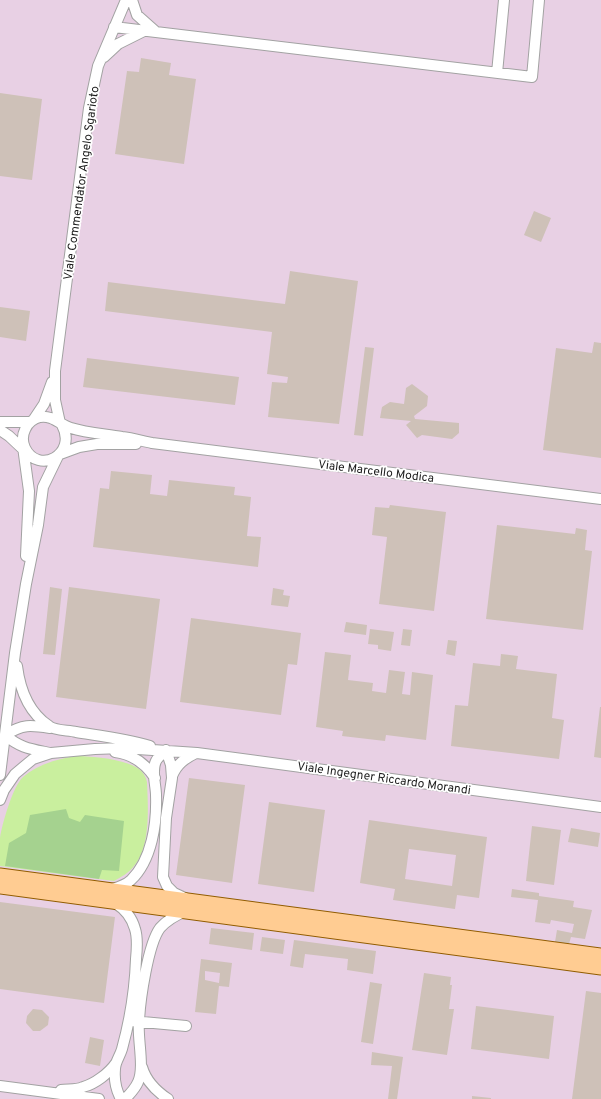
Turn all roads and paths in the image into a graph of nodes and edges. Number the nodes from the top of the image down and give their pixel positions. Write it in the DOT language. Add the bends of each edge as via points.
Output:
graph roads {
  1 [pos="126,0"];
  2 [pos="132,0"];
  3 [pos="504,0"];
  4 [pos="539,0"];
  5 [pos="114,27"];
  6 [pos="144,31"];
  7 [pos="157,33"];
  8 [pos="101,59"];
  9 [pos="497,73"];
  10 [pos="55,371"];
  11 [pos="32,421"];
  12 [pos="0,422"];
  13 [pos="61,424"];
  14 [pos="0,430"];
  15 [pos="152,444"];
  16 [pos="22,446"];
  17 [pos="60,455"];
  18 [pos="601,499"];
  19 [pos="26,584"];
  20 [pos="15,653"];
  21 [pos="50,728"];
  22 [pos="5,735"];
  23 [pos="95,748"];
  24 [pos="166,750"];
  25 [pos="51,753"];
  26 [pos="197,753"];
  27 [pos="0,775"];
  28 [pos="155,778"];
  29 [pos="172,778"];
  30 [pos="0,800"];
  31 [pos="601,807"];
  32 [pos="0,875"];
  33 [pos="0,887"];
  34 [pos="110,896"];
  35 [pos="188,906"];
  36 [pos="504,948"];
  37 [pos="601,955"];
  38 [pos="601,968"];
  39 [pos="134,1021"];
  40 [pos="186,1026"];
  41 [pos="118,1059"];
  42 [pos="140,1062"];
  43 [pos="0,1086"];
  44 [pos="43,1092"];
  45 [pos="99,1099"];
  46 [pos="121,1099"];
  47 [pos="125,1099"];
  48 [pos="168,1099"];
  1 -- 5 [label="street, Viale Commendator Angelo Sgarioto"];
  2 -- 7 [label="street" via="137,15"];
  3 -- 9 [label="street"];
  4 -- 9 [label="street" via="532,77"];
  5 -- 6 [label="street"];
  5 -- 8 [label="street, Viale Commendator Angelo Sgarioto"];
  6 -- 7 [label="street"];
  6 -- 8 [label="street" via="118,44"];
  7 -- 9 [label="street"];
  8 -- 10 [label="street, Viale Commendator Angelo Sgarioto" via="88,108"];
  10 -- 11 [label="street" via="46,400"];
  10 -- 13 [label="street" via="55,400"];
  11 -- 12 [label="street"];
  11 -- 13 [label="street" via="48,417"];
  11 -- 16 [label="street" via="23,434"];
  13 -- 15 [label="street" via="82,431"];
  13 -- 17 [label="street" via="67,437"];
  14 -- 16 [label="street"];
  15 -- 17 [label="street" via="97,444 79,447"];
  15 -- 18 [label="street, Viale Marcello Modica"];
  16 -- 17 [label="street" via="37,459 48,460"];
  16 -- 19 [label="street" via="29,491"];
  17 -- 19 [label="street" via="43,487"];
  19 -- 20 [label="street"];
  20 -- 21 [label="street" via="24,696 31,710"];
  20 -- 22 [label="street"];
  21 -- 22 [label="street" via="17,728"];
  21 -- 24 [label="street" via="133,741"];
  22 -- 25 [label="street" via="27,749"];
  22 -- 27 [label="street"];
  23 -- 24 [label="street"];
  23 -- 25 [label="street"];
  23 -- 28 [label="street" via="134,758 144,764"];
  24 -- 26 [label="street, Viale Ingegner Riccardo Morandi"];
  24 -- 28 [label="street" via="156,761"];
  24 -- 29 [label="street"];
  25 -- 30 [label="street" via="33,759 15,774"];
  26 -- 29 [label="street" via="180,762"];
  26 -- 31 [label="street, Viale Ingegner Riccardo Morandi"];
  28 -- 34 [label="street" via="155,822 148,852 140,870 131,881"];
  29 -- 35 [label="street" via="166,818 163,877 167,886"];
  32 -- 34 [label="main road"];
  33 -- 34 [label="main road"];
  34 -- 35 [label="main road"];
  34 -- 39 [label="street" via="129,915 136,929"];
  35 -- 36 [label="main road"];
  35 -- 39 [label="street" via="170,919 156,935"];
  36 -- 37 [label="main road"];
  36 -- 38 [label="main road"];
  39 -- 40 [label="street"];
  39 -- 41 [label="street"];
  39 -- 42 [label="street"];
  41 -- 44 [label="street" via="104,1076 83,1088"];
  41 -- 46 [label="street" via="115,1067 115,1084"];
  42 -- 47 [label="street" via="141,1074 138,1082"];
  42 -- 48 [label="street" via="150,1083"];
  43 -- 44 [label="street"];
  44 -- 45 [label="street"];
}
